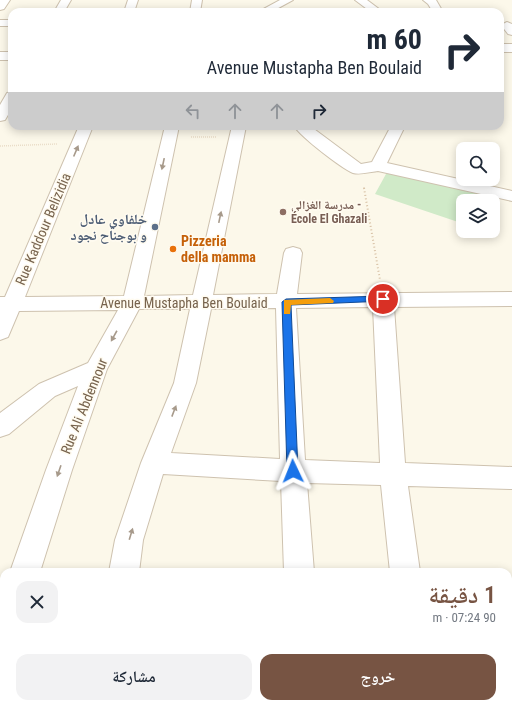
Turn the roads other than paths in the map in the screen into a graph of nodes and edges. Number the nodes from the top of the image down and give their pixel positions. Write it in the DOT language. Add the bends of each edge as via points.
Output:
graph roads {
  1 [pos="5,0"];
  2 [pos="288,0"];
  3 [pos="360,0"];
  4 [pos="428,0"];
  5 [pos="0,7"];
  6 [pos="271,8"];
  7 [pos="372,8"];
  8 [pos="436,8"];
  9 [pos="8,103"];
  10 [pos="0,117"];
  11 [pos="84,130"];
  12 [pos="306,130"];
  13 [pos="396,130"];
  14 [pos="170,132"];
  15 [pos="237,132"];
  16 [pos="378,166"];
  17 [pos="512,196"];
  18 [pos="293,253"];
  19 [pos="383,299"];
  20 [pos="512,299"];
  21 [pos="202,302"];
  22 [pos="286,302"];
  23 [pos="132,303"];
  24 [pos="6,304"];
  25 [pos="0,332"];
  26 [pos="96,368"];
  27 [pos="0,427"];
  28 [pos="154,463"];
  29 [pos="293,471"];
  30 [pos="393,473"];
  31 [pos="512,478"];
  32 [pos="26,568"];
  33 [pos="125,568"];
  34 [pos="299,568"];
  35 [pos="405,568"];
  1 -- 5 [label="street"];
  2 -- 6 [label="street"];
  3 -- 7 [label="street"];
  4 -- 8 [label="street"];
  9 -- 10 [label="street"];
  24 -- 11 [label="street, Rue Kaddour Belizidia, one-way"];
  12 -- 16 [label="street" via="358,169"];
  13 -- 16 [label="street"];
  14 -- 23 [label="street, Rue Ali Abdennour, one-way"];
  21 -- 15 [label="street, one-way"];
  16 -- 17 [label="street"];
  18 -- 22 [label="street"];
  19 -- 20 [label="street, Avenue Mustapha Ben Boulaid"];
  19 -- 22 [label="street, Avenue Mustapha Ben Boulaid"];
  19 -- 30 [label="street"];
  21 -- 22 [label="street, Avenue Mustapha Ben Boulaid"];
  21 -- 23 [label="street, Avenue Mustapha Ben Boulaid"];
  28 -- 21 [label="street, one-way" via="185,383"];
  22 -- 29 [label="street"];
  23 -- 24 [label="street, Avenue Mustapha Ben Boulaid"];
  23 -- 26 [label="street, Rue Ali Abdennour, one-way"];
  24 -- 25 [label="street, Rue Kaddour Belizidia"];
  26 -- 27 [label="street" via="47,390"];
  26 -- 32 [label="street, Rue Ali Abdennour, one-way"];
  28 -- 29 [label="street"];
  33 -- 28 [label="street, one-way" via="129,540"];
  29 -- 30 [label="street"];
  29 -- 34 [label="street"];
  30 -- 31 [label="street"];
  30 -- 35 [label="street"];
}
